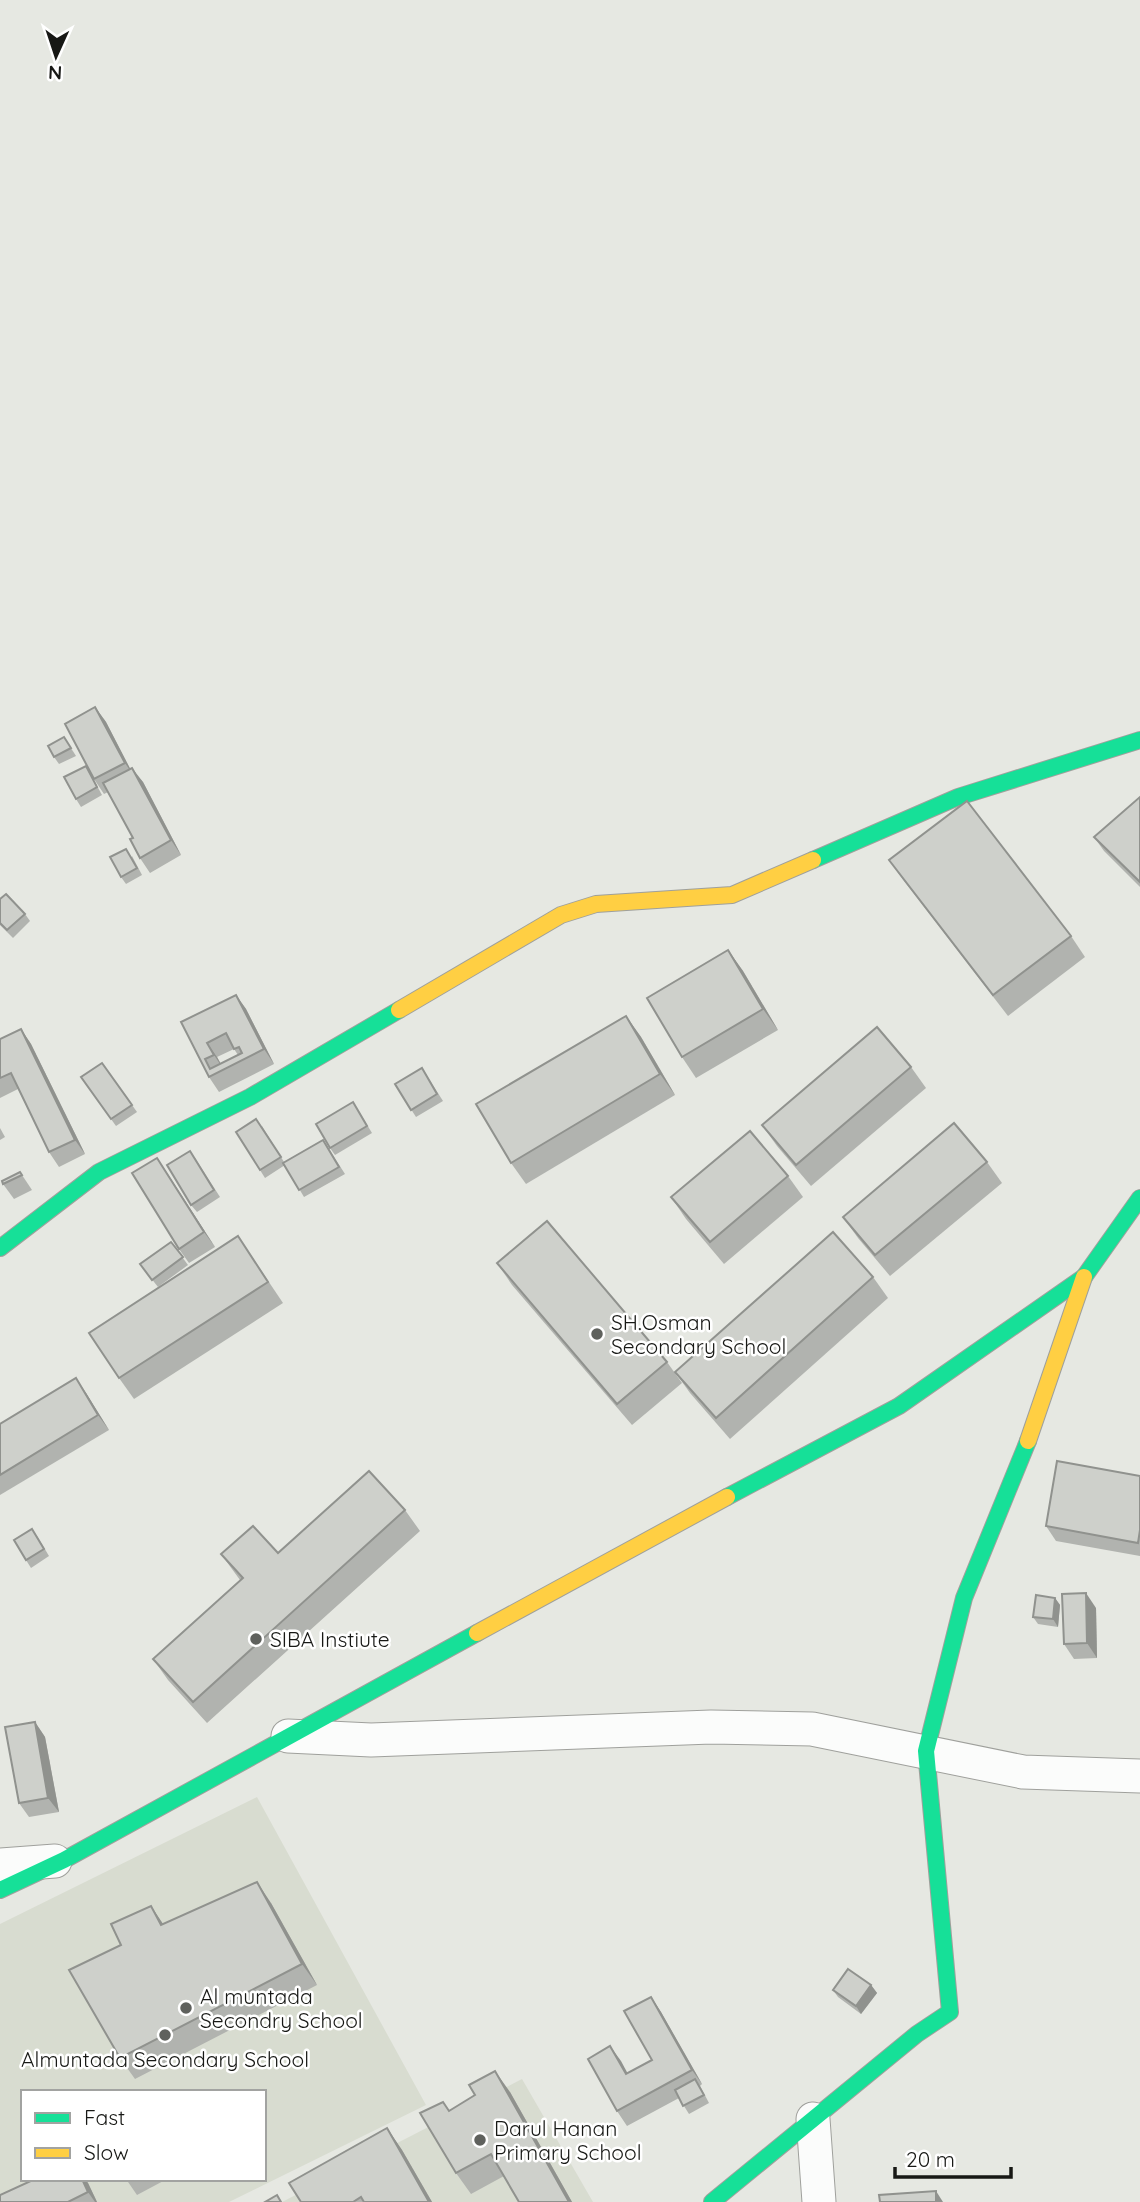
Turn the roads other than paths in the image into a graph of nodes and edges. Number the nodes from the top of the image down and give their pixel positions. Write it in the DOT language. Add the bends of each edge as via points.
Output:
graph roads {
  1 [pos="1140,740"];
  2 [pos="1140,1198"];
  3 [pos="0,1248"];
  4 [pos="1084,1277"];
  5 [pos="288,1736"];
  6 [pos="926,1751"];
  7 [pos="1140,1776"];
  8 [pos="64,1860"];
  9 [pos="0,1865"];
  10 [pos="0,1890"];
  11 [pos="813,2119"];
  12 [pos="712,2202"];
  13 [pos="819,2202"];
  1 -- 3 [label="street" via="958,797 732,895 596,904 561,915 250,1097 99,1172"];
  2 -- 4 [label="street"];
  4 -- 5 [label="street" via="899,1406"];
  4 -- 6 [label="street" via="1023,1455 964,1598"];
  5 -- 6 [label="street" via="371,1740 711,1727 812,1729"];
  5 -- 8 [label="street"];
  6 -- 7 [label="street" via="1023,1772"];
  6 -- 11 [label="street" via="950,2012"];
  8 -- 9 [label="street"];
  8 -- 10 [label="street"];
  11 -- 12 [label="street"];
  11 -- 13 [label="street"];
}
